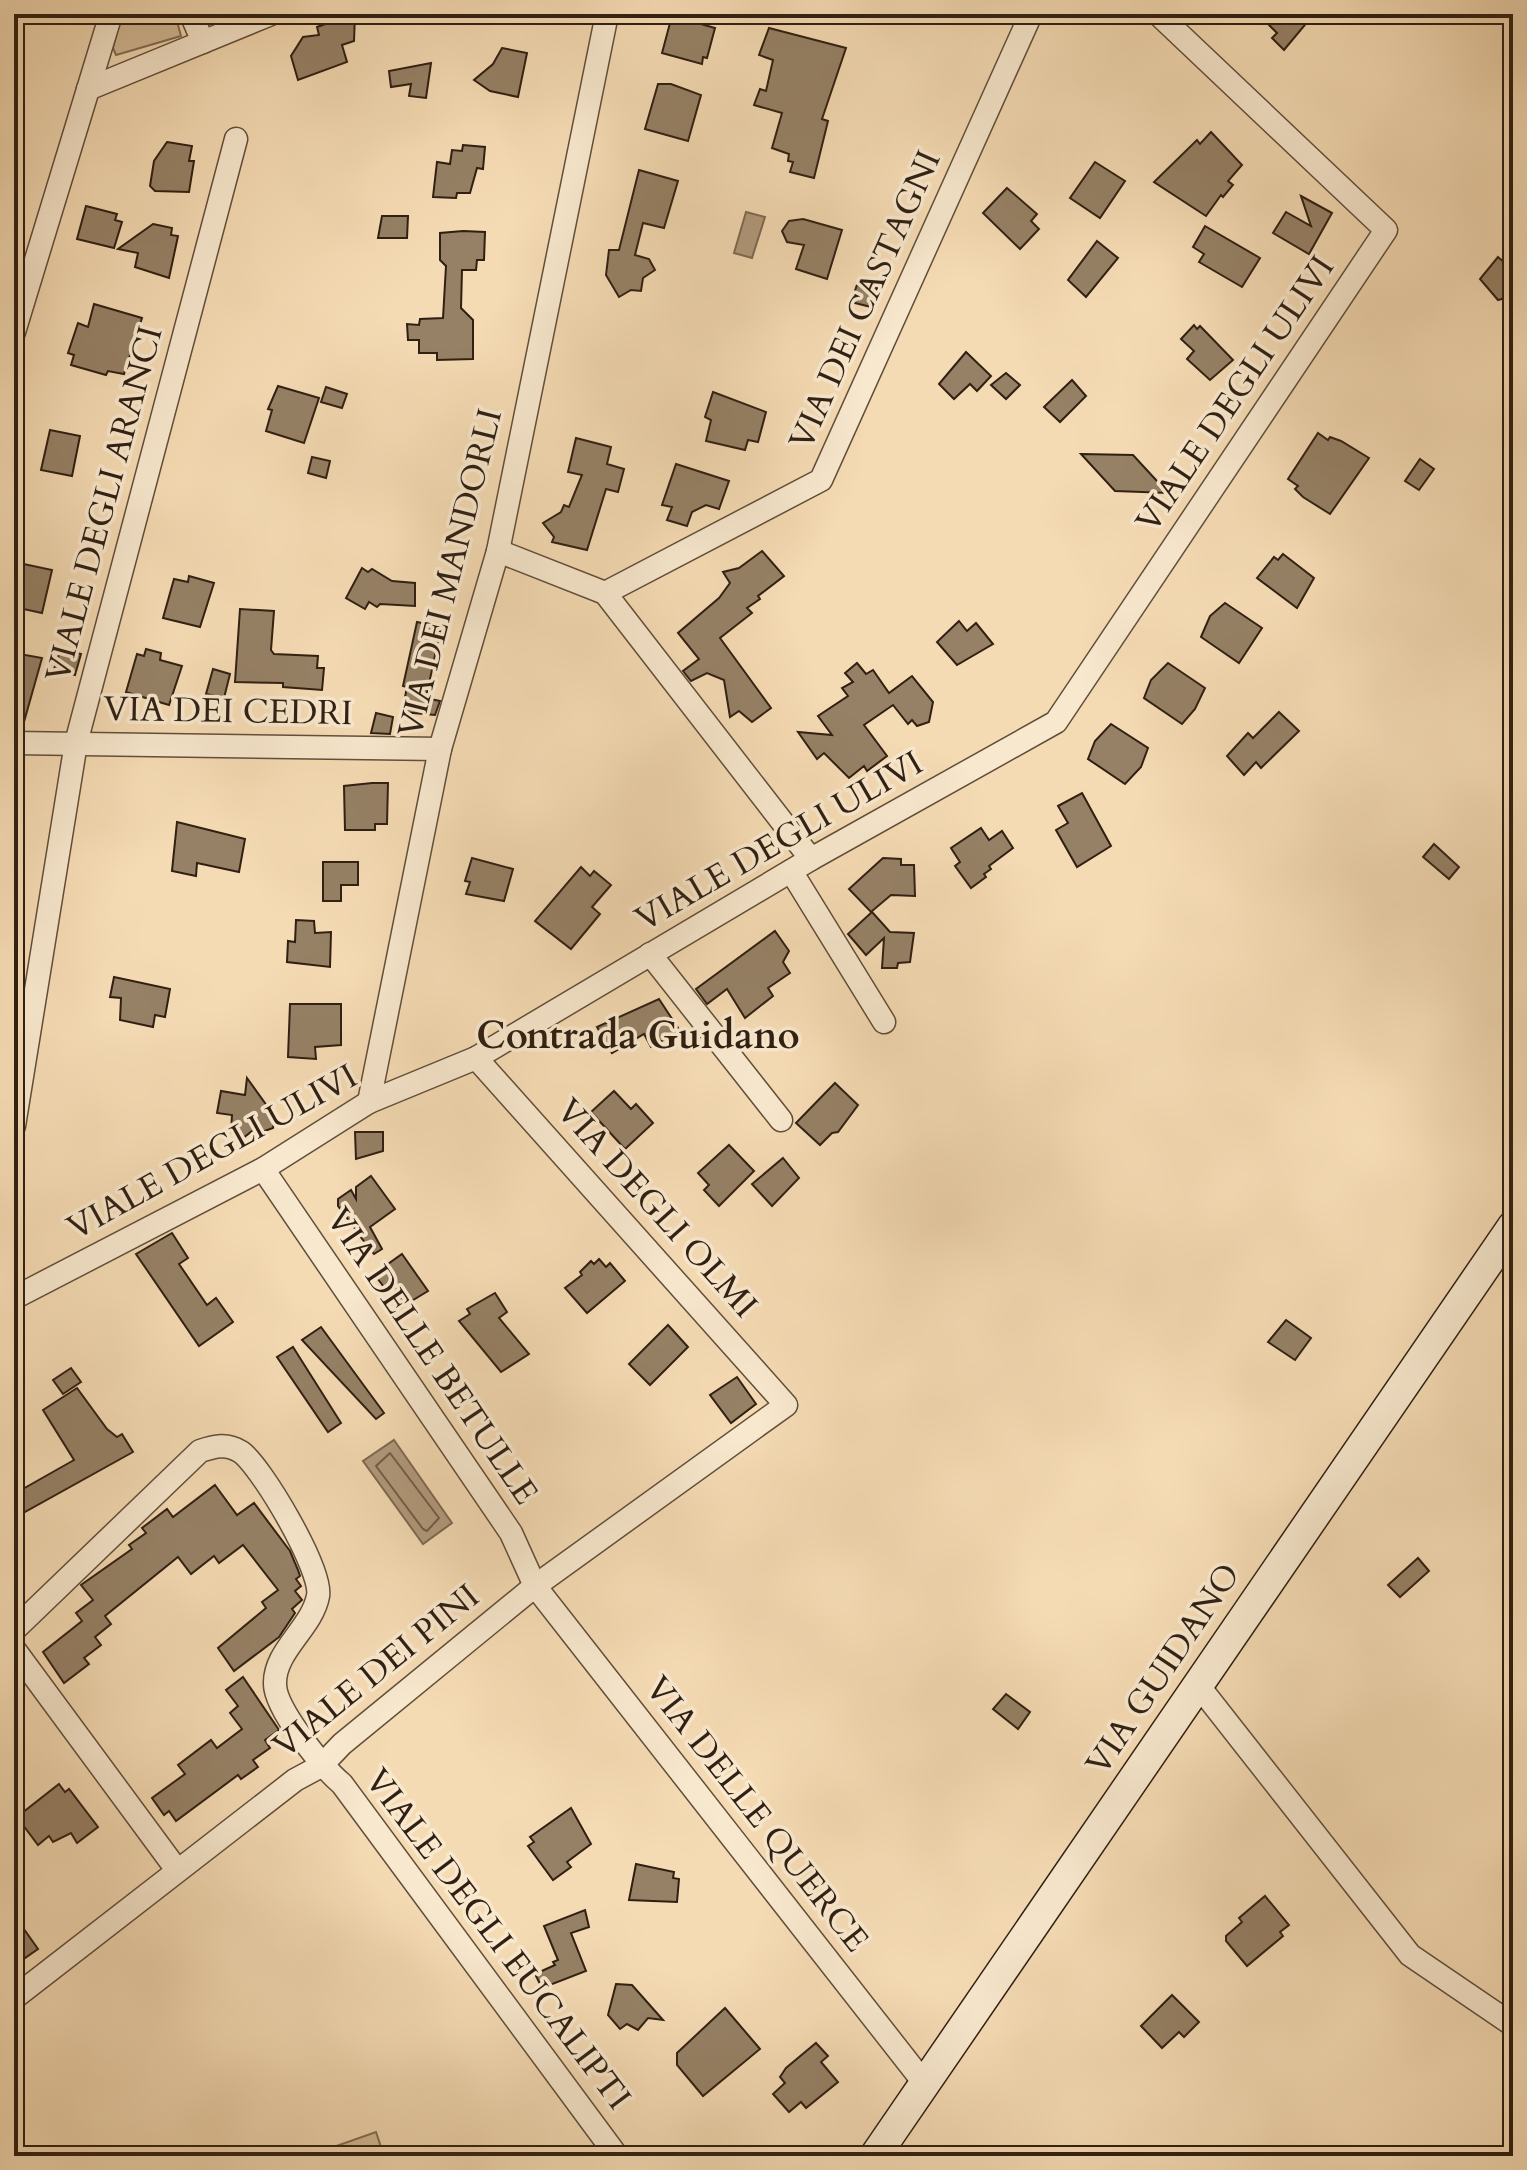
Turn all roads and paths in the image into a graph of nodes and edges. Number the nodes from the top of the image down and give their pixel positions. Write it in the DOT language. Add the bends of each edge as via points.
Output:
graph roads {
  1 [pos="111,14"];
  2 [pos="191,14"];
  3 [pos="271,14"];
  4 [pos="607,14"];
  5 [pos="1031,14"];
  6 [pos="1158,14"];
  7 [pos="203,42"];
  8 [pos="88,89"];
  9 [pos="236,139"];
  10 [pos="14,332"];
  11 [pos="498,551"];
  12 [pos="605,593"];
  13 [pos="14,743"];
  14 [pos="76,743"];
  15 [pos="440,749"];
  16 [pos="811,859"];
  17 [pos="791,871"];
  18 [pos="650,954"];
  19 [pos="884,1022"];
  20 [pos="476,1058"];
  21 [pos="369,1102"];
  22 [pos="781,1120"];
  23 [pos="14,1126"];
  24 [pos="263,1169"];
  25 [pos="1513,1226"];
  26 [pos="14,1298"];
  27 [pos="786,1405"];
  28 [pos="535,1586"];
  29 [pos="14,1630"];
  30 [pos="14,1649"];
  31 [pos="1198,1685"];
  32 [pos="321,1766"];
  33 [pos="177,1870"];
  34 [pos="14,1998"];
  35 [pos="1513,2025"];
  36 [pos="925,2084"];
  37 [pos="617,2156"];
  38 [pos="875,2156"];
  1 -- 8 [label="street"];
  2 -- 7 [label="street"];
  3 -- 7 [label="street"];
  4 -- 11 [label="street, VIA DEI MANDORLI"];
  5 -- 12 [label="street, VIA DEI CASTAGNI" via="821,480"];
  6 -- 16 [label="street, VIALE DEGLI ULIVI" via="1386,230 1056,722"];
  7 -- 8 [label="street"];
  8 -- 10 [label="street"];
  9 -- 14 [label="street, VIALE DEGLI ARANCI"];
  11 -- 12 [label="street"];
  11 -- 15 [label="street, VIA DEI MANDORLI"];
  12 -- 16 [label="street"];
  13 -- 14 [label="street, VIA DEI CEDRI"];
  14 -- 15 [label="street, VIA DEI CEDRI"];
  14 -- 23 [label="street, VIALE DEGLI ARANCI"];
  15 -- 21 [label="street, VIA DEI MANDORLI"];
  16 -- 17 [label="street, VIALE DEGLI ULIVI"];
  17 -- 18 [label="street, VIALE DEGLI ULIVI"];
  17 -- 19 [label="street"];
  18 -- 20 [label="street, VIALE DEGLI ULIVI"];
  18 -- 22 [label="street"];
  20 -- 21 [label="street, VIALE DEGLI ULIVI"];
  20 -- 27 [label="street, VIA DEGLI OLMI"];
  21 -- 24 [label="street, VIALE DEGLI ULIVI"];
  24 -- 26 [label="street, VIALE DEGLI ULIVI"];
  24 -- 28 [label="street, VIA DELLE BETULLE" via="511,1533"];
  25 -- 31 [label="main road, VIA GUIDANO"];
  27 -- 28 [label="street, VIALE DEI PINI"];
  28 -- 32 [label="street, VIALE DEI PINI"];
  28 -- 36 [label="street, VIA DELLE QUERCE"];
  29 -- 32 [label="street, VIALE DEGLI EUCALIPTI" via="200,1451 221,1445 240,1451 258,1469 315,1570 319,1595 278,1666 274,1685"];
  30 -- 33 [label="street"];
  31 -- 35 [label="street" via="1410,1955"];
  31 -- 36 [label="main road, VIA GUIDANO"];
  32 -- 33 [label="street, VIALE DEI PINI"];
  32 -- 37 [label="street, VIALE DEGLI EUCALIPTI" via="342,1784"];
  33 -- 34 [label="street, VIALE DEI PINI"];
  36 -- 38 [label="main road, VIA GUIDANO"];
}
